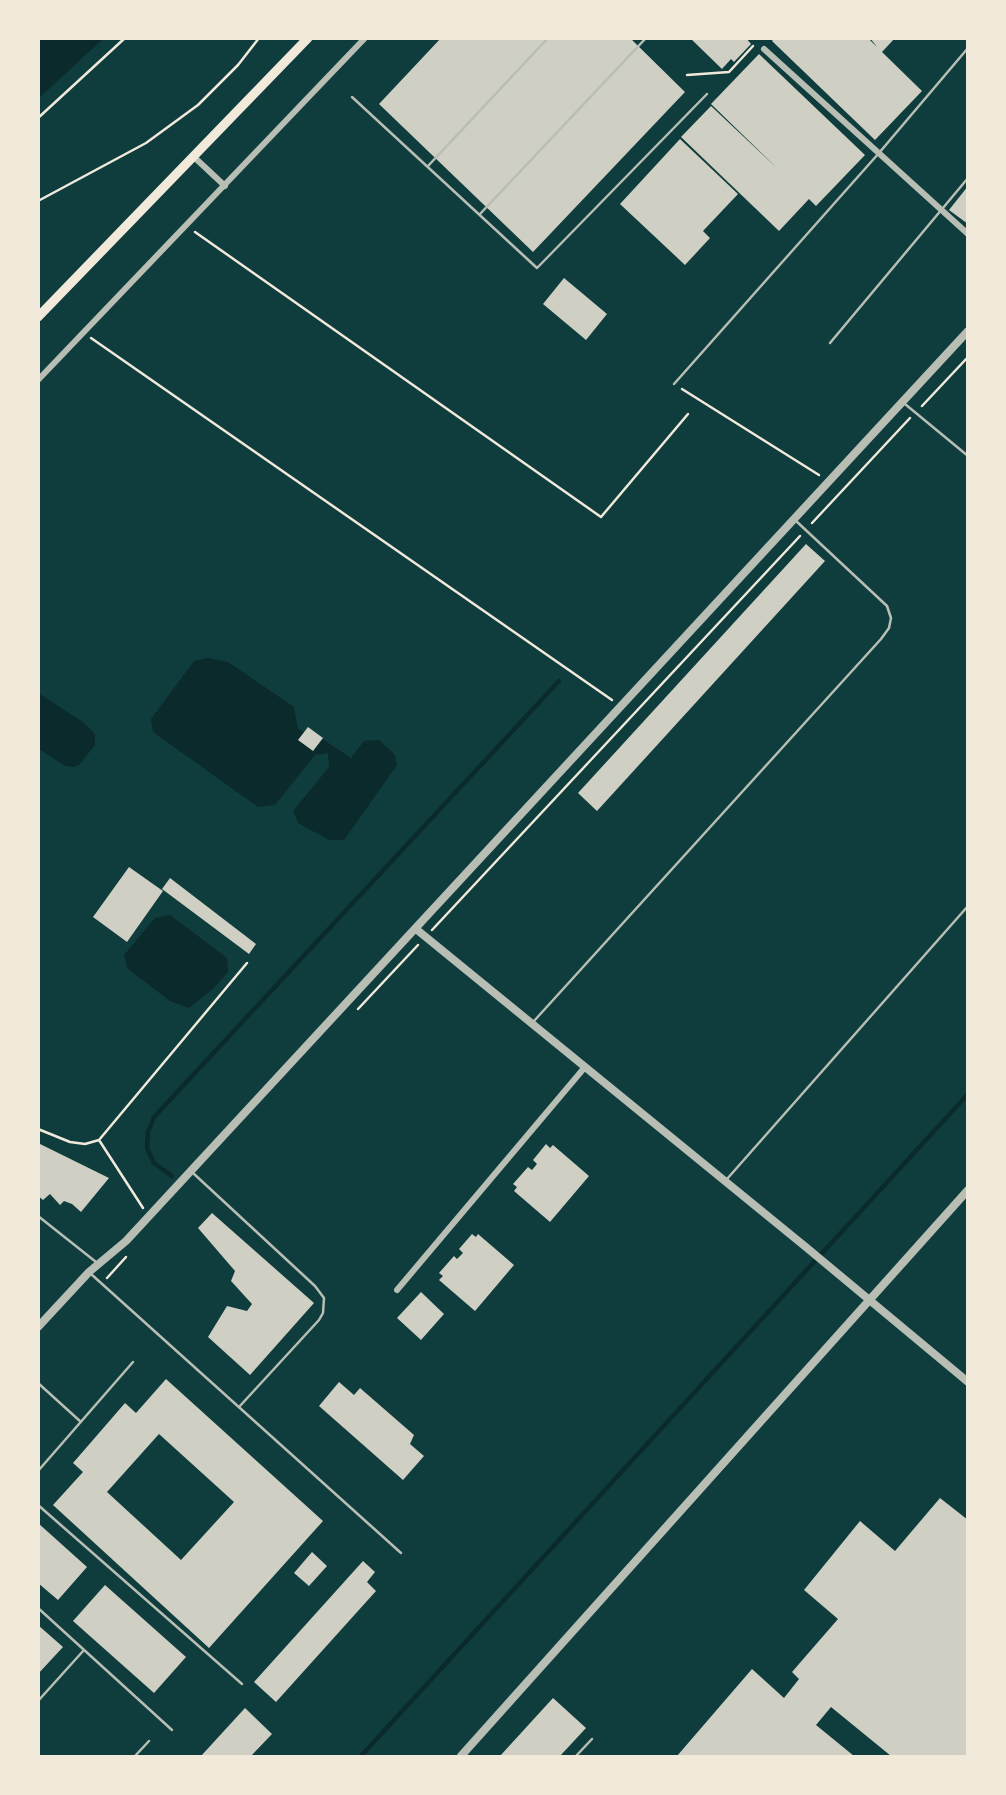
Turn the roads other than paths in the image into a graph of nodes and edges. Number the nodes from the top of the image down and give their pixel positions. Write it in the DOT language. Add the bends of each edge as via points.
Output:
graph roads {
  1 [pos="308,38"];
  2 [pos="365,38"];
  3 [pos="548,38"];
  4 [pos="646,38"];
  5 [pos="764,48"];
  6 [pos="968,48"];
  7 [pos="707,94"];
  8 [pos="352,97"];
  9 [pos="879,153"];
  10 [pos="194,157"];
  11 [pos="427,166"];
  12 [pos="968,178"];
  13 [pos="225,186"];
  14 [pos="942,209"];
  15 [pos="479,215"];
  16 [pos="968,234"];
  17 [pos="38,317"];
  18 [pos="968,331"];
  19 [pos="830,343"];
  20 [pos="38,380"];
  21 [pos="674,384"];
  22 [pos="902,402"];
  23 [pos="968,456"];
  24 [pos="795,520"];
  25 [pos="968,906"];
  26 [pos="416,929"];
  27 [pos="532,1024"];
  28 [pos="585,1067"];
  29 [pos="190,1171"];
  30 [pos="725,1181"];
  31 [pos="968,1190"];
  32 [pos="38,1216"];
  33 [pos="99,1264"];
  34 [pos="89,1272"];
  35 [pos="397,1290"];
  36 [pos="869,1300"];
  37 [pos="38,1327"];
  38 [pos="133,1362"];
  39 [pos="968,1382"];
  40 [pos="38,1383"];
  41 [pos="239,1407"];
  42 [pos="81,1422"];
  43 [pos="38,1471"];
  44 [pos="38,1505"];
  45 [pos="401,1553"];
  46 [pos="38,1608"];
  47 [pos="84,1650"];
  48 [pos="242,1684"];
  49 [pos="38,1701"];
  50 [pos="172,1730"];
  51 [pos="592,1739"];
  52 [pos="149,1741"];
  53 [pos="135,1756"];
  54 [pos="461,1756"];
  55 [pos="576,1756"];
  1 -- 10 [label="main road"];
  2 -- 13 [label="street"];
  3 -- 11 [label="lane"];
  4 -- 15 [label="lane"];
  5 -- 9 [label="street"];
  6 -- 9 [label="lane"];
  7 -- 15 [label="lane" via="537,268"];
  8 -- 11 [label="lane"];
  9 -- 14 [label="street"];
  9 -- 21 [label="lane"];
  10 -- 13 [label="street"];
  10 -- 17 [label="main road"];
  11 -- 15 [label="lane"];
  12 -- 14 [label="lane"];
  13 -- 20 [label="street"];
  14 -- 16 [label="street"];
  14 -- 19 [label="lane"];
  18 -- 22 [label="street"];
  22 -- 23 [label="lane"];
  22 -- 24 [label="street"];
  24 -- 26 [label="street"];
  24 -- 27 [label="lane" via="887,607 891,618 886,632"];
  25 -- 30 [label="lane"];
  26 -- 27 [label="street"];
  26 -- 29 [label="street"];
  27 -- 28 [label="street"];
  28 -- 30 [label="street"];
  28 -- 35 [label="street"];
  29 -- 33 [label="street"];
  29 -- 41 [label="lane" via="324,1298 319,1320"];
  30 -- 36 [label="street"];
  31 -- 36 [label="street"];
  32 -- 33 [label="lane"];
  33 -- 34 [label="street"];
  34 -- 37 [label="street"];
  34 -- 41 [label="lane"];
  36 -- 39 [label="street"];
  36 -- 54 [label="street"];
  38 -- 42 [label="lane"];
  40 -- 42 [label="lane"];
  41 -- 45 [label="lane"];
  42 -- 43 [label="lane"];
  44 -- 48 [label="lane"];
  46 -- 47 [label="lane"];
  47 -- 49 [label="lane"];
  47 -- 50 [label="lane"];
  51 -- 55 [label="lane"];
  52 -- 53 [label="lane"];
}
